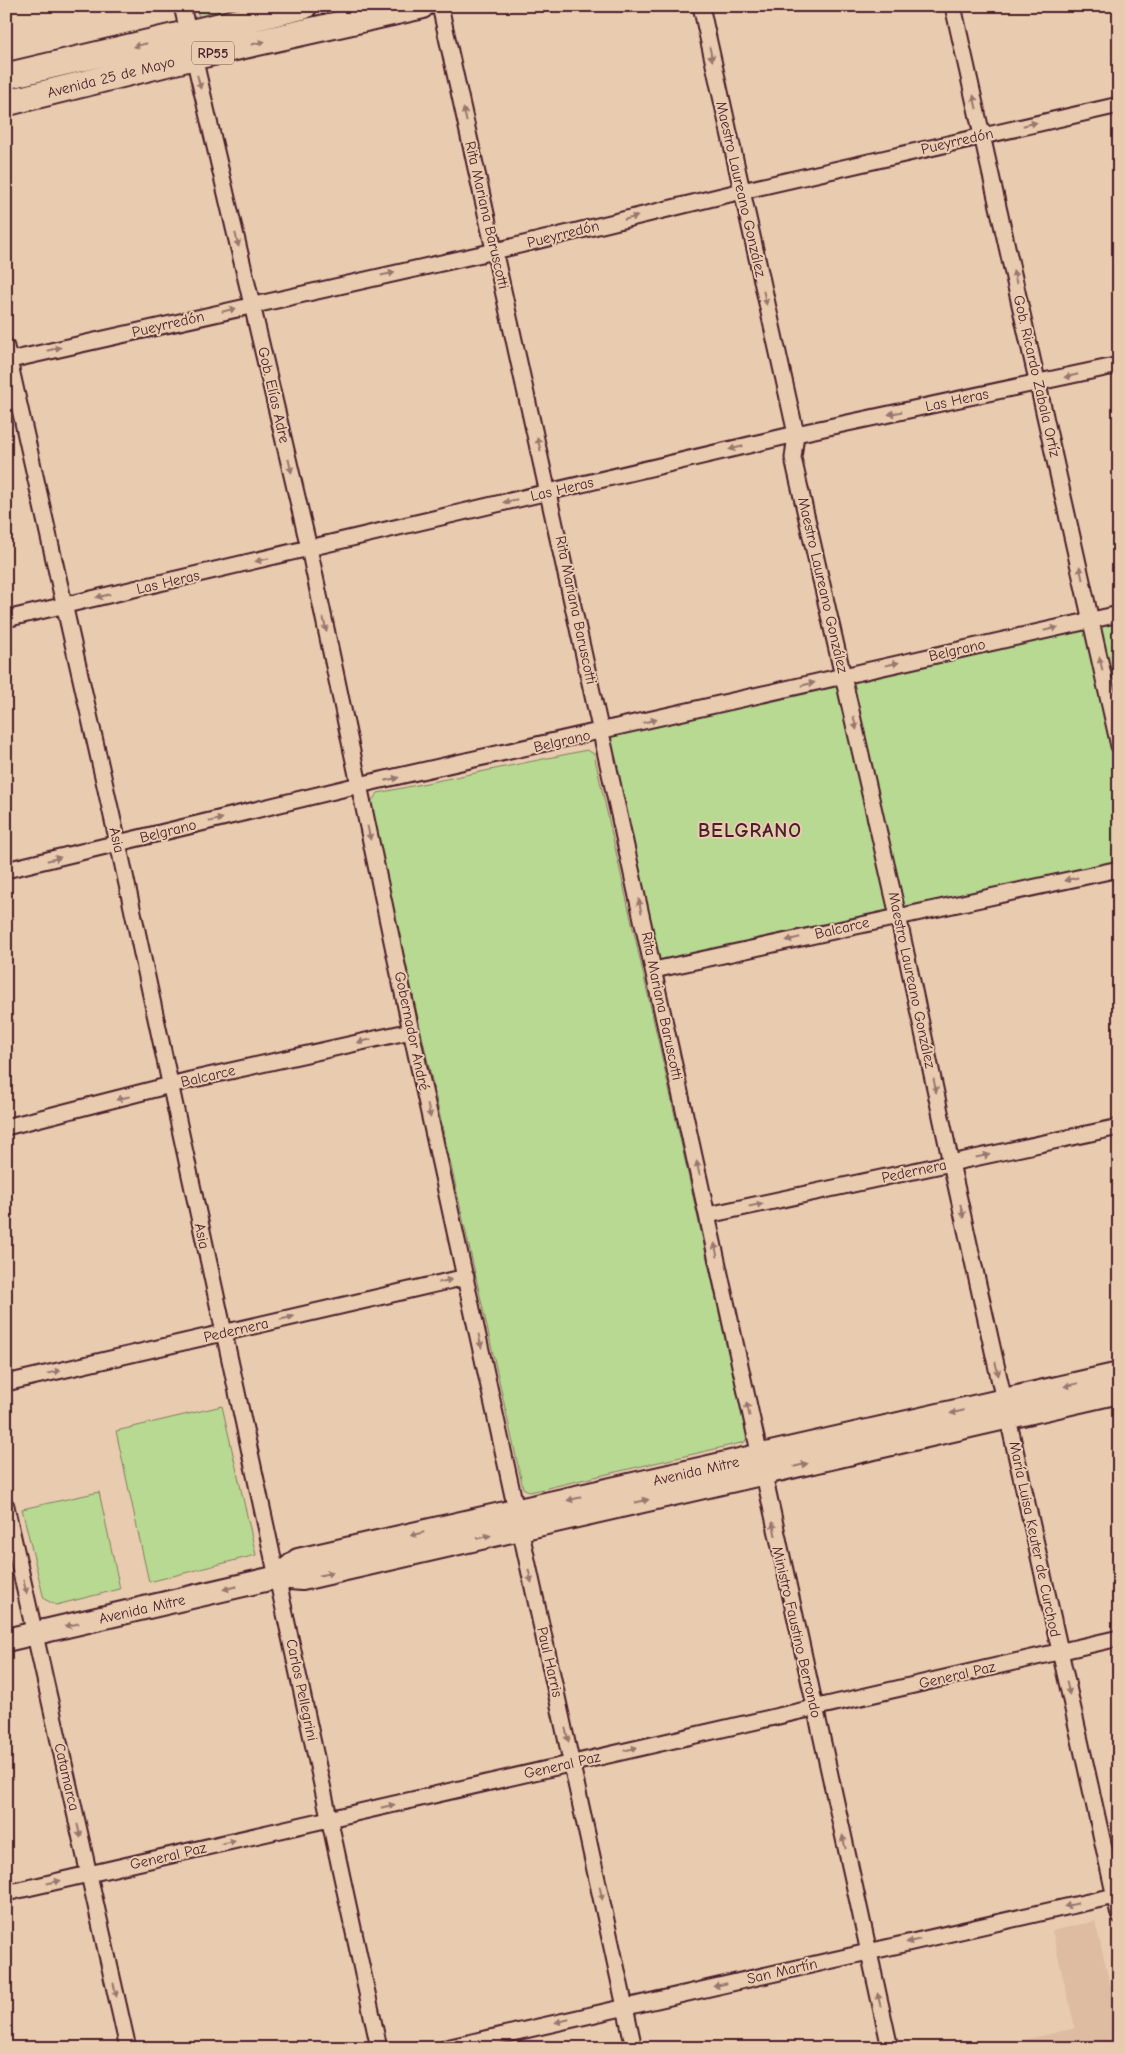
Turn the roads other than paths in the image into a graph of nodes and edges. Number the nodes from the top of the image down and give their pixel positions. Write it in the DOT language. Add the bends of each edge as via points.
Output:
graph roads {
  1 [pos="182,6"];
  2 [pos="304,6"];
  3 [pos="421,6"];
  4 [pos="440,6"];
  5 [pos="701,6"];
  6 [pos="953,6"];
  7 [pos="190,46"];
  8 [pos="6,76"];
  9 [pos="6,103"];
  10 [pos="1119,105"];
  11 [pos="982,135"];
  12 [pos="742,191"];
  13 [pos="495,251"];
  14 [pos="253,304"];
  15 [pos="7,356"];
  16 [pos="1119,365"];
  17 [pos="1038,383"];
  18 [pos="796,434"];
  19 [pos="550,492"];
  20 [pos="309,548"];
  21 [pos="64,606"];
  22 [pos="1119,614"];
  23 [pos="6,618"];
  24 [pos="1092,620"];
  25 [pos="844,675"];
  26 [pos="602,732"];
  27 [pos="1119,746"];
  28 [pos="359,785"];
  29 [pos="118,843"];
  30 [pos="1119,869"];
  31 [pos="6,870"];
  32 [pos="898,916"];
  33 [pos="654,970"];
  34 [pos="411,1031"];
  35 [pos="170,1086"];
  36 [pos="1119,1127"];
  37 [pos="6,1128"];
  38 [pos="951,1163"];
  39 [pos="708,1215"];
  40 [pos="466,1277"];
  41 [pos="223,1333"];
  42 [pos="1119,1374"];
  43 [pos="6,1384"];
  44 [pos="1119,1392"];
  45 [pos="1006,1409"];
  46 [pos="760,1465"];
  47 [pos="6,1506"];
  48 [pos="518,1520"];
  49 [pos="278,1577"];
  50 [pos="35,1634"];
  51 [pos="1119,1638"];
  52 [pos="6,1640"];
  53 [pos="1060,1652"];
  54 [pos="814,1708"];
  55 [pos="573,1762"];
  56 [pos="331,1819"];
  57 [pos="89,1875"];
  58 [pos="6,1893"];
  59 [pos="1116,1895"];
  60 [pos="1119,1915"];
  61 [pos="868,1951"];
  62 [pos="625,2007"];
  63 [pos="128,2048"];
  64 [pos="379,2048"];
  65 [pos="446,2048"];
  66 [pos="634,2048"];
  67 [pos="890,2048"];
  1 -- 7 [label="street, Gob. Elías Adre"];
  2 -- 7 [label="main road, Avenida 25 de Mayo / RP55"];
  7 -- 3 [label="main road, Avenida 25 de Mayo / RP55, one-way"];
  13 -- 4 [label="street, Rita Mariana Baruscotti, one-way"];
  5 -- 12 [label="street, Maestro Laureano González, one-way"];
  11 -- 6 [label="street, Gob. Ricardo Zabala Ortíz, one-way"];
  7 -- 8 [label="main road, Avenida 25 de Mayo / RP55, one-way"];
  7 -- 9 [label="main road, Avenida 25 de Mayo / RP55"];
  7 -- 14 [label="street, Gob. Elías Adre, one-way"];
  11 -- 10 [label="street, Pueyrredón, one-way"];
  11 -- 12 [label="street, Pueyrredón"];
  17 -- 11 [label="street, Gob. Ricardo Zabala Ortíz, one-way"];
  13 -- 12 [label="street, Pueyrredón, one-way"];
  12 -- 18 [label="street, Maestro Laureano González, one-way"];
  14 -- 13 [label="street, Pueyrredón, one-way"];
  19 -- 13 [label="street, Rita Mariana Baruscotti, one-way"];
  15 -- 14 [label="street, Pueyrredón, one-way"];
  14 -- 20 [label="street, Gob. Elías Adre, one-way"];
  15 -- 21 [label="street, Asia"];
  16 -- 17 [label="street, Las Heras, one-way"];
  17 -- 18 [label="street, Las Heras, one-way"];
  24 -- 17 [label="street, Gob. Ricardo Zabala Ortíz, one-way"];
  18 -- 19 [label="street, Las Heras, one-way"];
  18 -- 25 [label="street, Maestro Laureano González" via="793,458"];
  19 -- 20 [label="street, Las Heras, one-way"];
  19 -- 26 [label="street, Rita Mariana Baruscotti"];
  20 -- 21 [label="street, Las Heras, one-way"];
  20 -- 28 [label="street, Gob. Elías Adre, one-way"];
  21 -- 23 [label="street, Las Heras"];
  21 -- 29 [label="street, Asia"];
  22 -- 24 [label="street, Belgrano"];
  25 -- 24 [label="street, Belgrano, one-way"];
  27 -- 24 [label="street, Gob. Ricardo Zabala Ortíz, one-way"];
  26 -- 25 [label="street, Belgrano, one-way"];
  25 -- 32 [label="street, Maestro Laureano González, one-way"];
  28 -- 26 [label="street, Belgrano, one-way"];
  33 -- 26 [label="street, Rita Mariana Baruscotti, one-way"];
  29 -- 28 [label="street, Belgrano, one-way"];
  28 -- 34 [label="street, Gobernador André, one-way"];
  31 -- 29 [label="street, Belgrano, one-way"];
  29 -- 35 [label="street, Asia"];
  30 -- 32 [label="street, Balcarce, one-way"];
  32 -- 33 [label="street, Balcarce, one-way"];
  32 -- 38 [label="street, Maestro Laureano González, one-way"];
  39 -- 33 [label="street, Rita Mariana Baruscotti, one-way"];
  34 -- 35 [label="street, Balcarce, one-way"];
  34 -- 40 [label="street, Gobernador André, one-way"];
  35 -- 37 [label="street, Balcarce, one-way"];
  35 -- 41 [label="street, Asia"];
  38 -- 36 [label="street, Pedernera, one-way"];
  39 -- 38 [label="street, Pedernera, one-way"];
  38 -- 45 [label="street, María Luisa Keuter de Curchod, one-way"];
  46 -- 39 [label="street, Ministro Faustino Berrondo, one-way"];
  41 -- 40 [label="street, Pedernera, one-way"];
  40 -- 48 [label="street, Paul Harris, one-way"];
  43 -- 41 [label="street, Pedernera, one-way"];
  41 -- 49 [label="street, Carlos Pellegrini"];
  42 -- 45 [label="main road, Avenida Mitre, one-way"];
  44 -- 45 [label="main road, Avenida Mitre"];
  45 -- 46 [label="main road, Avenida Mitre"];
  45 -- 53 [label="street, María Luisa Keuter de Curchod"];
  46 -- 48 [label="main road, Avenida Mitre"];
  54 -- 46 [label="street, Ministro Faustino Berrondo, one-way"];
  47 -- 50 [label="street, Catamarca, one-way"];
  48 -- 49 [label="main road, Avenida Mitre" via="302,1579"];
  48 -- 55 [label="street, Paul Harris, one-way"];
  49 -- 50 [label="main road, Avenida Mitre, one-way"];
  49 -- 56 [label="street, Carlos Pellegrini"];
  50 -- 52 [label="main road, Avenida Mitre"];
  50 -- 57 [label="street, Catamarca, one-way"];
  51 -- 53 [label="street, General Paz"];
  53 -- 54 [label="street, General Paz"];
  53 -- 59 [label="street, María Luisa Keuter de Curchod, one-way"];
  55 -- 54 [label="street, General Paz, one-way"];
  61 -- 54 [label="street, Ministro Faustino Berrondo, one-way"];
  56 -- 55 [label="street, General Paz, one-way"];
  55 -- 62 [label="street, Paul Harris, one-way"];
  57 -- 56 [label="street, General Paz, one-way"];
  56 -- 64 [label="street, Carlos Pellegrini"];
  58 -- 57 [label="street, General Paz, one-way"];
  57 -- 63 [label="street, Catamarca, one-way"];
  59 -- 60 [label="street, María Luisa Keuter de Curchod"];
  59 -- 61 [label="street, San Martín, one-way"];
  61 -- 62 [label="street, San Martín, one-way"];
  67 -- 61 [label="street, Ministro Faustino Berrondo, one-way"];
  62 -- 65 [label="street, San Martín, one-way"];
  62 -- 66 [label="street, Paul Harris"];
}
